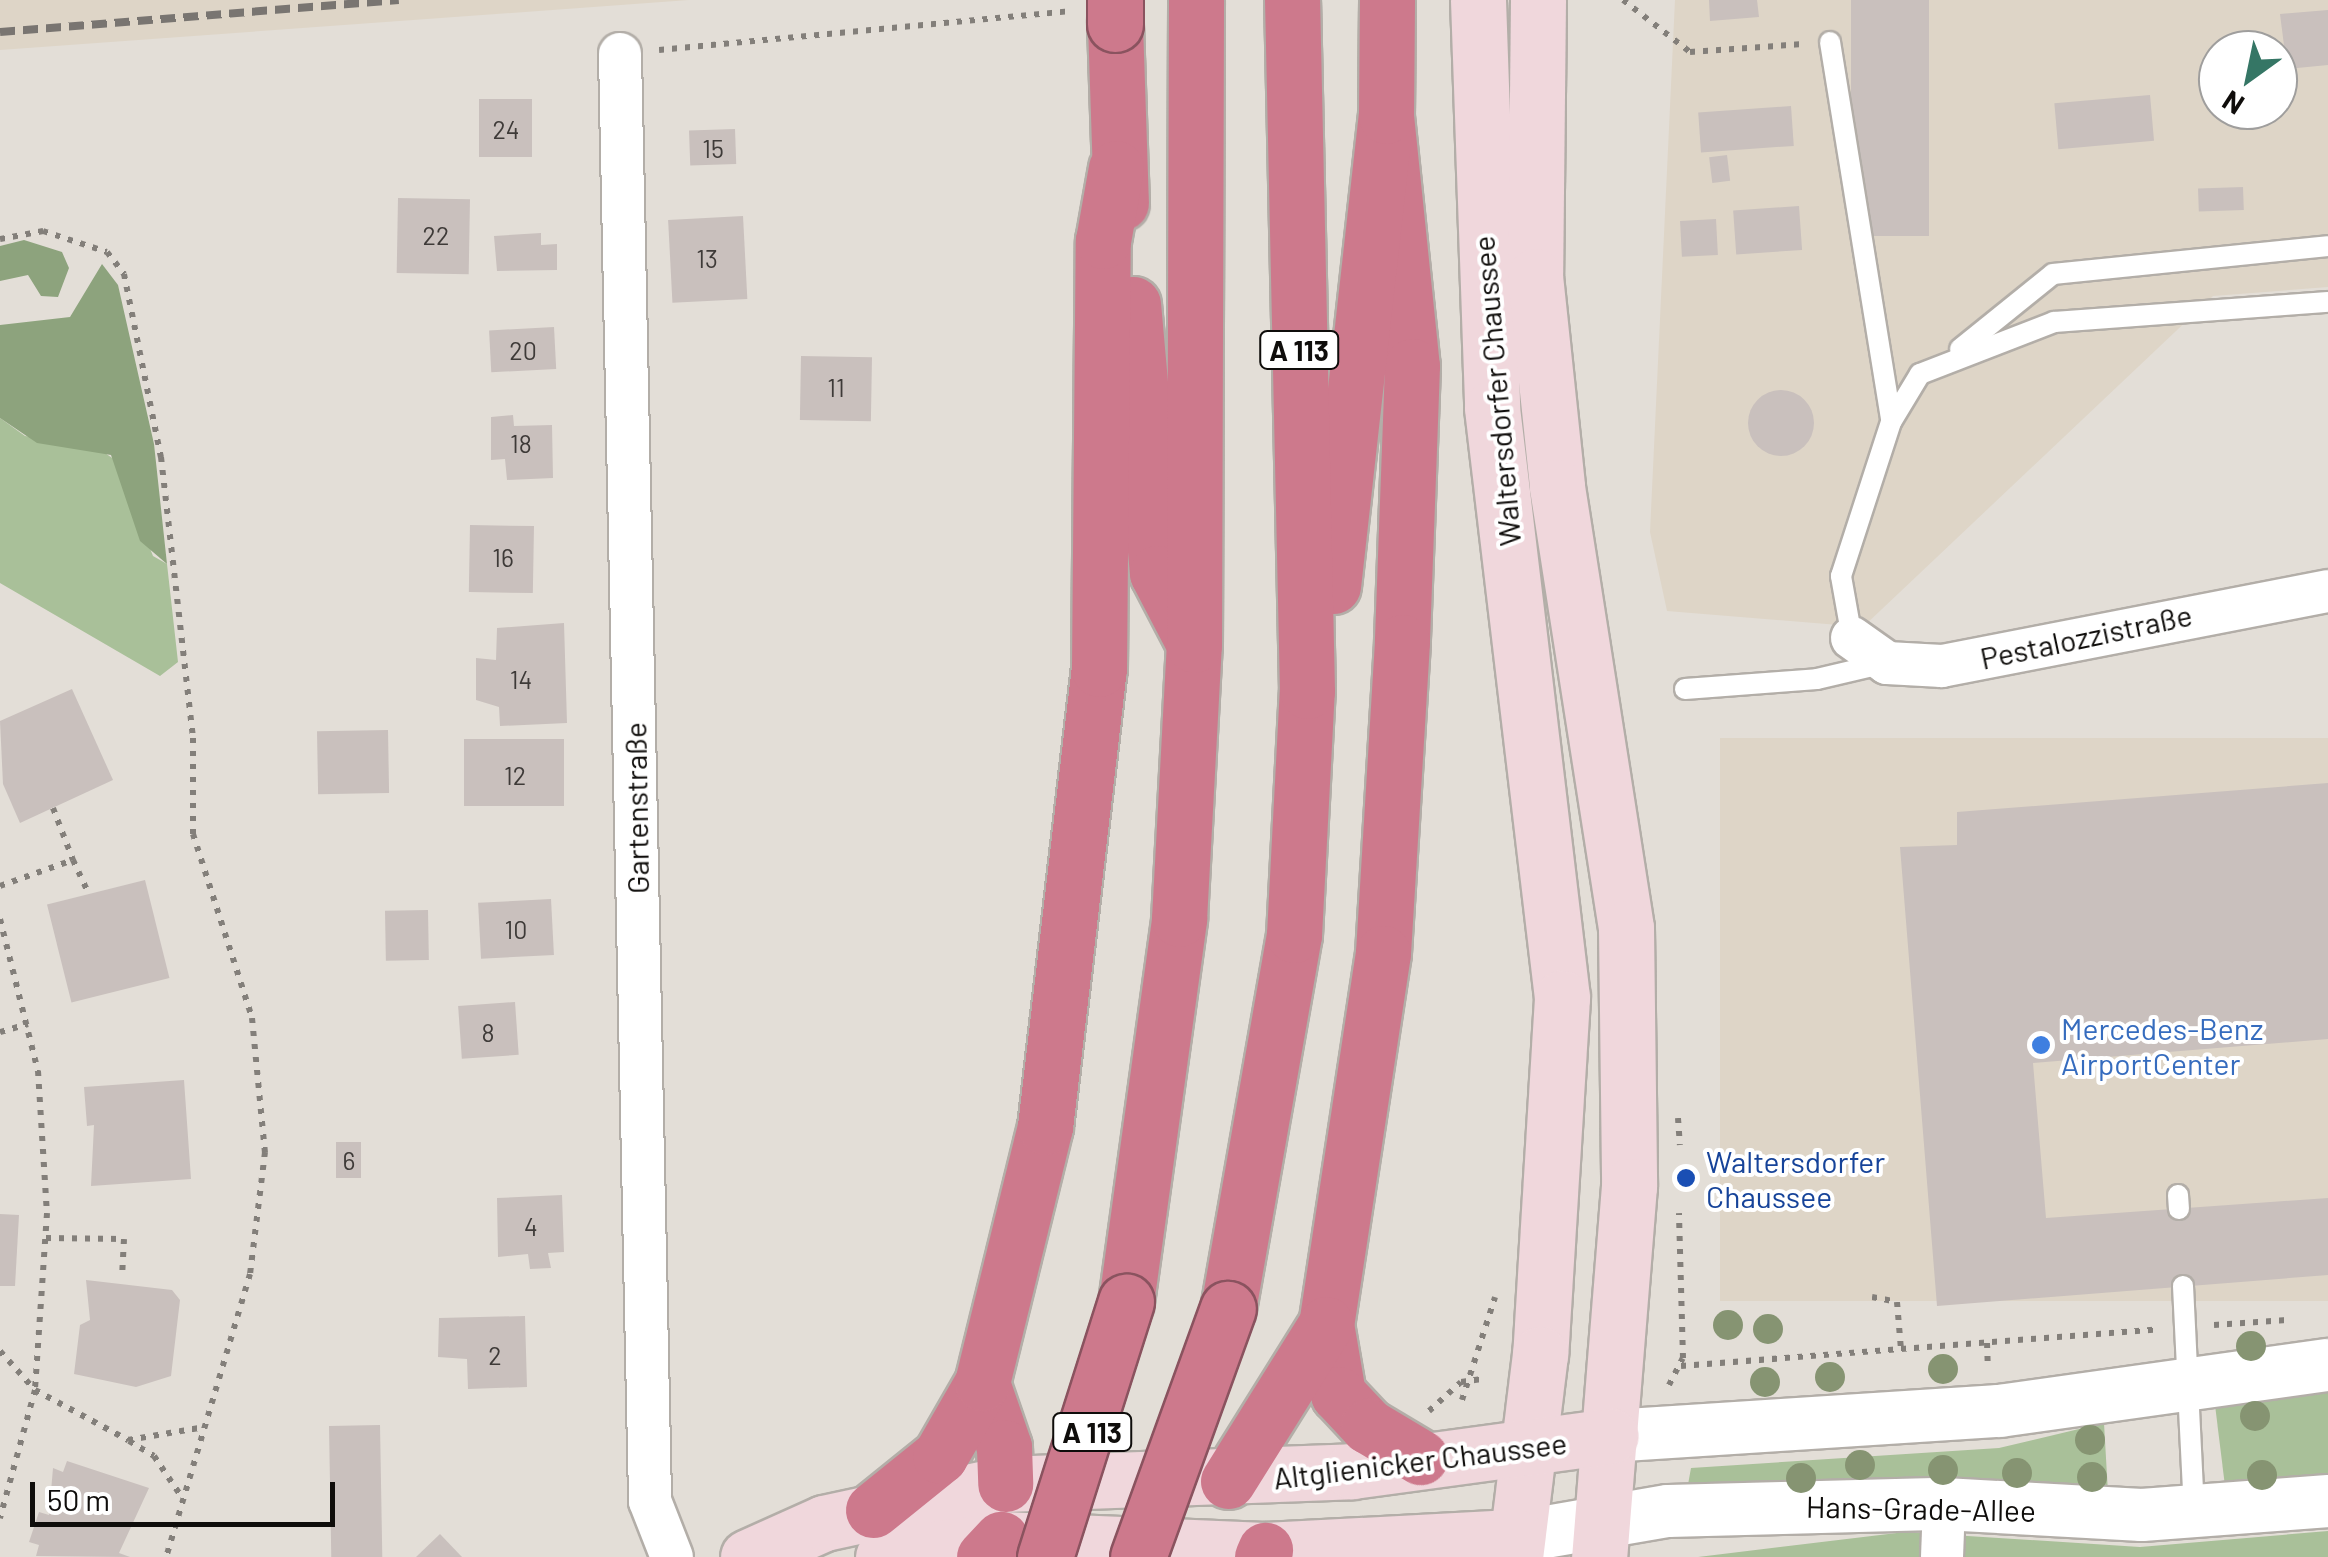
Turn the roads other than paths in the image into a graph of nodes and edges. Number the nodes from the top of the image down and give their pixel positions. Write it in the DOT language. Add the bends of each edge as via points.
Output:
graph roads {
  1 [pos="1478,0"];
  2 [pos="1538,0"];
  3 [pos="1387,1"];
  4 [pos="1292,5"];
  5 [pos="1196,9"];
  6 [pos="1106,11"];
  7 [pos="1830,42"];
  8 [pos="620,54"];
  9 [pos="1386,116"];
  10 [pos="1116,168"];
  11 [pos="2328,246"];
  12 [pos="2328,302"];
  13 [pos="1951,356"];
  14 [pos="1891,422"];
  15 [pos="2328,591"];
  16 [pos="1852,638"];
  17 [pos="1194,646"];
  18 [pos="1887,662"];
  19 [pos="1685,689"];
  20 [pos="1307,691"];
  21 [pos="2183,1286"];
  22 [pos="1326,1324"];
  23 [pos="2319,1342"];
  24 [pos="982,1383"];
  25 [pos="2190,1386"];
  26 [pos="1612,1436"];
  27 [pos="1418,1437"];
  28 [pos="1524,1451"];
  29 [pos="1094,1481"];
  30 [pos="1228,1481"];
  31 [pos="2328,1501"];
  32 [pos="1944,1504"];
  33 [pos="2194,1511"];
  34 [pos="1017,1532"];
  35 [pos="878,1534"];
  36 [pos="1601,1537"];
  37 [pos="1516,1547"];
  38 [pos="1155,1554"];
  39 [pos="1264,1554"];
  40 [pos="672,1557"];
  41 [pos="748,1557"];
  42 [pos="1942,1557"];
  1 -- 28 [label="main road, Waltersdorfer Chaussee" via="1492,408 1562,998 1540,1354"];
  2 -- 26 [label="main road, Waltersdorfer Chaussee" via="1535,276 1626,928 1629,1186"];
  3 -- 9 [label="highway"];
  4 -- 20 [label="highway, A 113"];
  5 -- 17 [label="highway, A 113"];
  6 -- 10 [label="highway"];
  7 -- 14 [label="lane"];
  8 -- 40 [label="street, Gartenstraße" via="650,1502"];
  9 -- 20 [label="highway" via="1330,608"];
  9 -- 22 [label="highway" via="1412,366 1402,642 1383,952"];
  10 -- 17 [label="highway" via="1157,573"];
  10 -- 24 [label="highway" via="1103,241 1099,668 1079,872 1046,1127"];
  11 -- 13 [label="lane" via="2053,274"];
  12 -- 13 [label="lane" via="2054,322"];
  13 -- 14 [label="lane" via="1920,374"];
  14 -- 16 [label="lane" via="1842,576"];
  15 -- 18 [label="street, Pestalozzistraße" via="2184,614 2032,654 1942,666"];
  16 -- 18 [label="street"];
  17 -- 34 [label="highway, A 113, bridge" via="1179,919 1121,1322"];
  18 -- 19 [label="lane" via="1818,679"];
  20 -- 38 [label="highway, A 113, bridge" via="1294,935 1260,1162 1228,1308"];
  21 -- 25 [label="lane"];
  22 -- 27 [label="highway" via="1338,1394 1368,1426"];
  22 -- 30 [label="highway"];
  23 -- 25 [label="street"];
  24 -- 34 [label="highway" via="1004,1447"];
  24 -- 35 [label="highway" via="940,1456"];
  25 -- 26 [label="street" via="1980,1412"];
  25 -- 33 [label="lane"];
  26 -- 28 [label="main road, Altglienicker Chaussee"];
  26 -- 36 [label="main road, Waltersdorfer Chaussee"];
  27 -- 28 [label="main road, Altglienicker Chaussee"];
  27 -- 30 [label="main road, Altglienicker Chaussee"];
  28 -- 37 [label="main road, Waltersdorfer Chaussee"];
  29 -- 30 [label="main road, Altglienicker Chaussee"];
  29 -- 34 [label="main road, Altglienicker Chaussee"];
  29 -- 38 [label="main road"];
  30 -- 38 [label="main road"];
  31 -- 33 [label="street, Hans-Grade-Allee"];
  32 -- 33 [label="street, Hans-Grade-Allee"];
  32 -- 36 [label="street, Hans-Grade-Allee"];
  32 -- 42 [label="street"];
  34 -- 35 [label="main road, Altglienicker Chaussee"];
  34 -- 38 [label="main road, Altglienicker Chaussee"];
  35 -- 41 [label="main road, Altglienicker Chaussee" via="763,1543"];
  36 -- 37 [label="street, Hans-Grade-Allee"];
  37 -- 39 [label="main road, Altglienicker Chaussee"];
  38 -- 39 [label="main road, Altglienicker Chaussee"];
}
